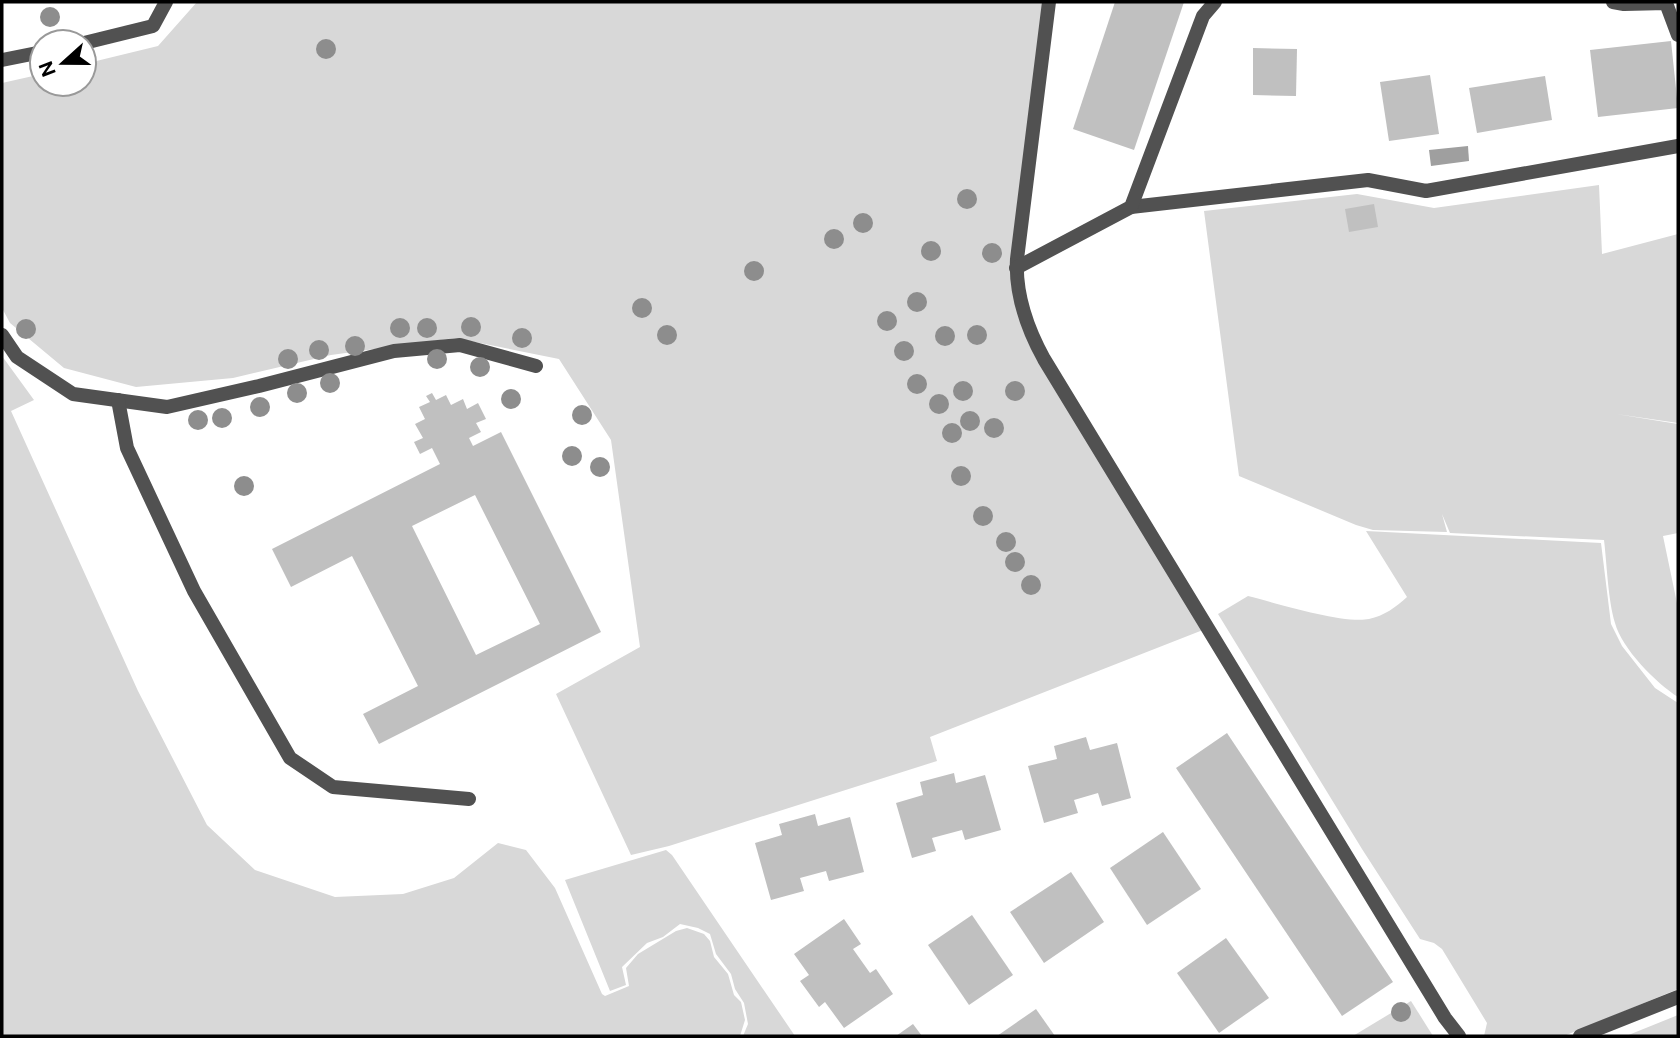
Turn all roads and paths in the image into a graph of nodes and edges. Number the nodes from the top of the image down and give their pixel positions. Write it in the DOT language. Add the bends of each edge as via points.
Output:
graph roads {
  1 [pos="166,2"];
  2 [pos="1049,2"];
  3 [pos="1215,2"];
  4 [pos="1613,2"];
  5 [pos="1678,35"];
  6 [pos="98,40"];
  7 [pos="28,55"];
  8 [pos="2,61"];
  9 [pos="1678,146"];
  10 [pos="1131,207"];
  11 [pos="1016,268"];
  12 [pos="2,335"];
  13 [pos="536,366"];
  14 [pos="118,400"];
  15 [pos="469,799"];
  16 [pos="1678,998"];
  17 [pos="1459,1036"];
  18 [pos="1580,1036"];
  1 -- 6 [label="lane" via="153,26"];
  2 -- 11 [label="lane"];
  3 -- 10 [label="lane" via="1203,16"];
  4 -- 5 [label="lane" via="1666,3"];
  7 -- 8 [label="lane"];
  9 -- 10 [label="lane" via="1426,191 1368,180"];
  10 -- 11 [label="lane"];
  11 -- 17 [label="lane" via="1026,320 1044,359"];
  12 -- 14 [label="lane" via="17,357 73,394"];
  13 -- 14 [label="lane" via="460,345 447,346 394,351 167,407"];
  14 -- 15 [label="lane" via="127,448 194,591 290,758 333,787"];
  16 -- 18 [label="lane"];
}
